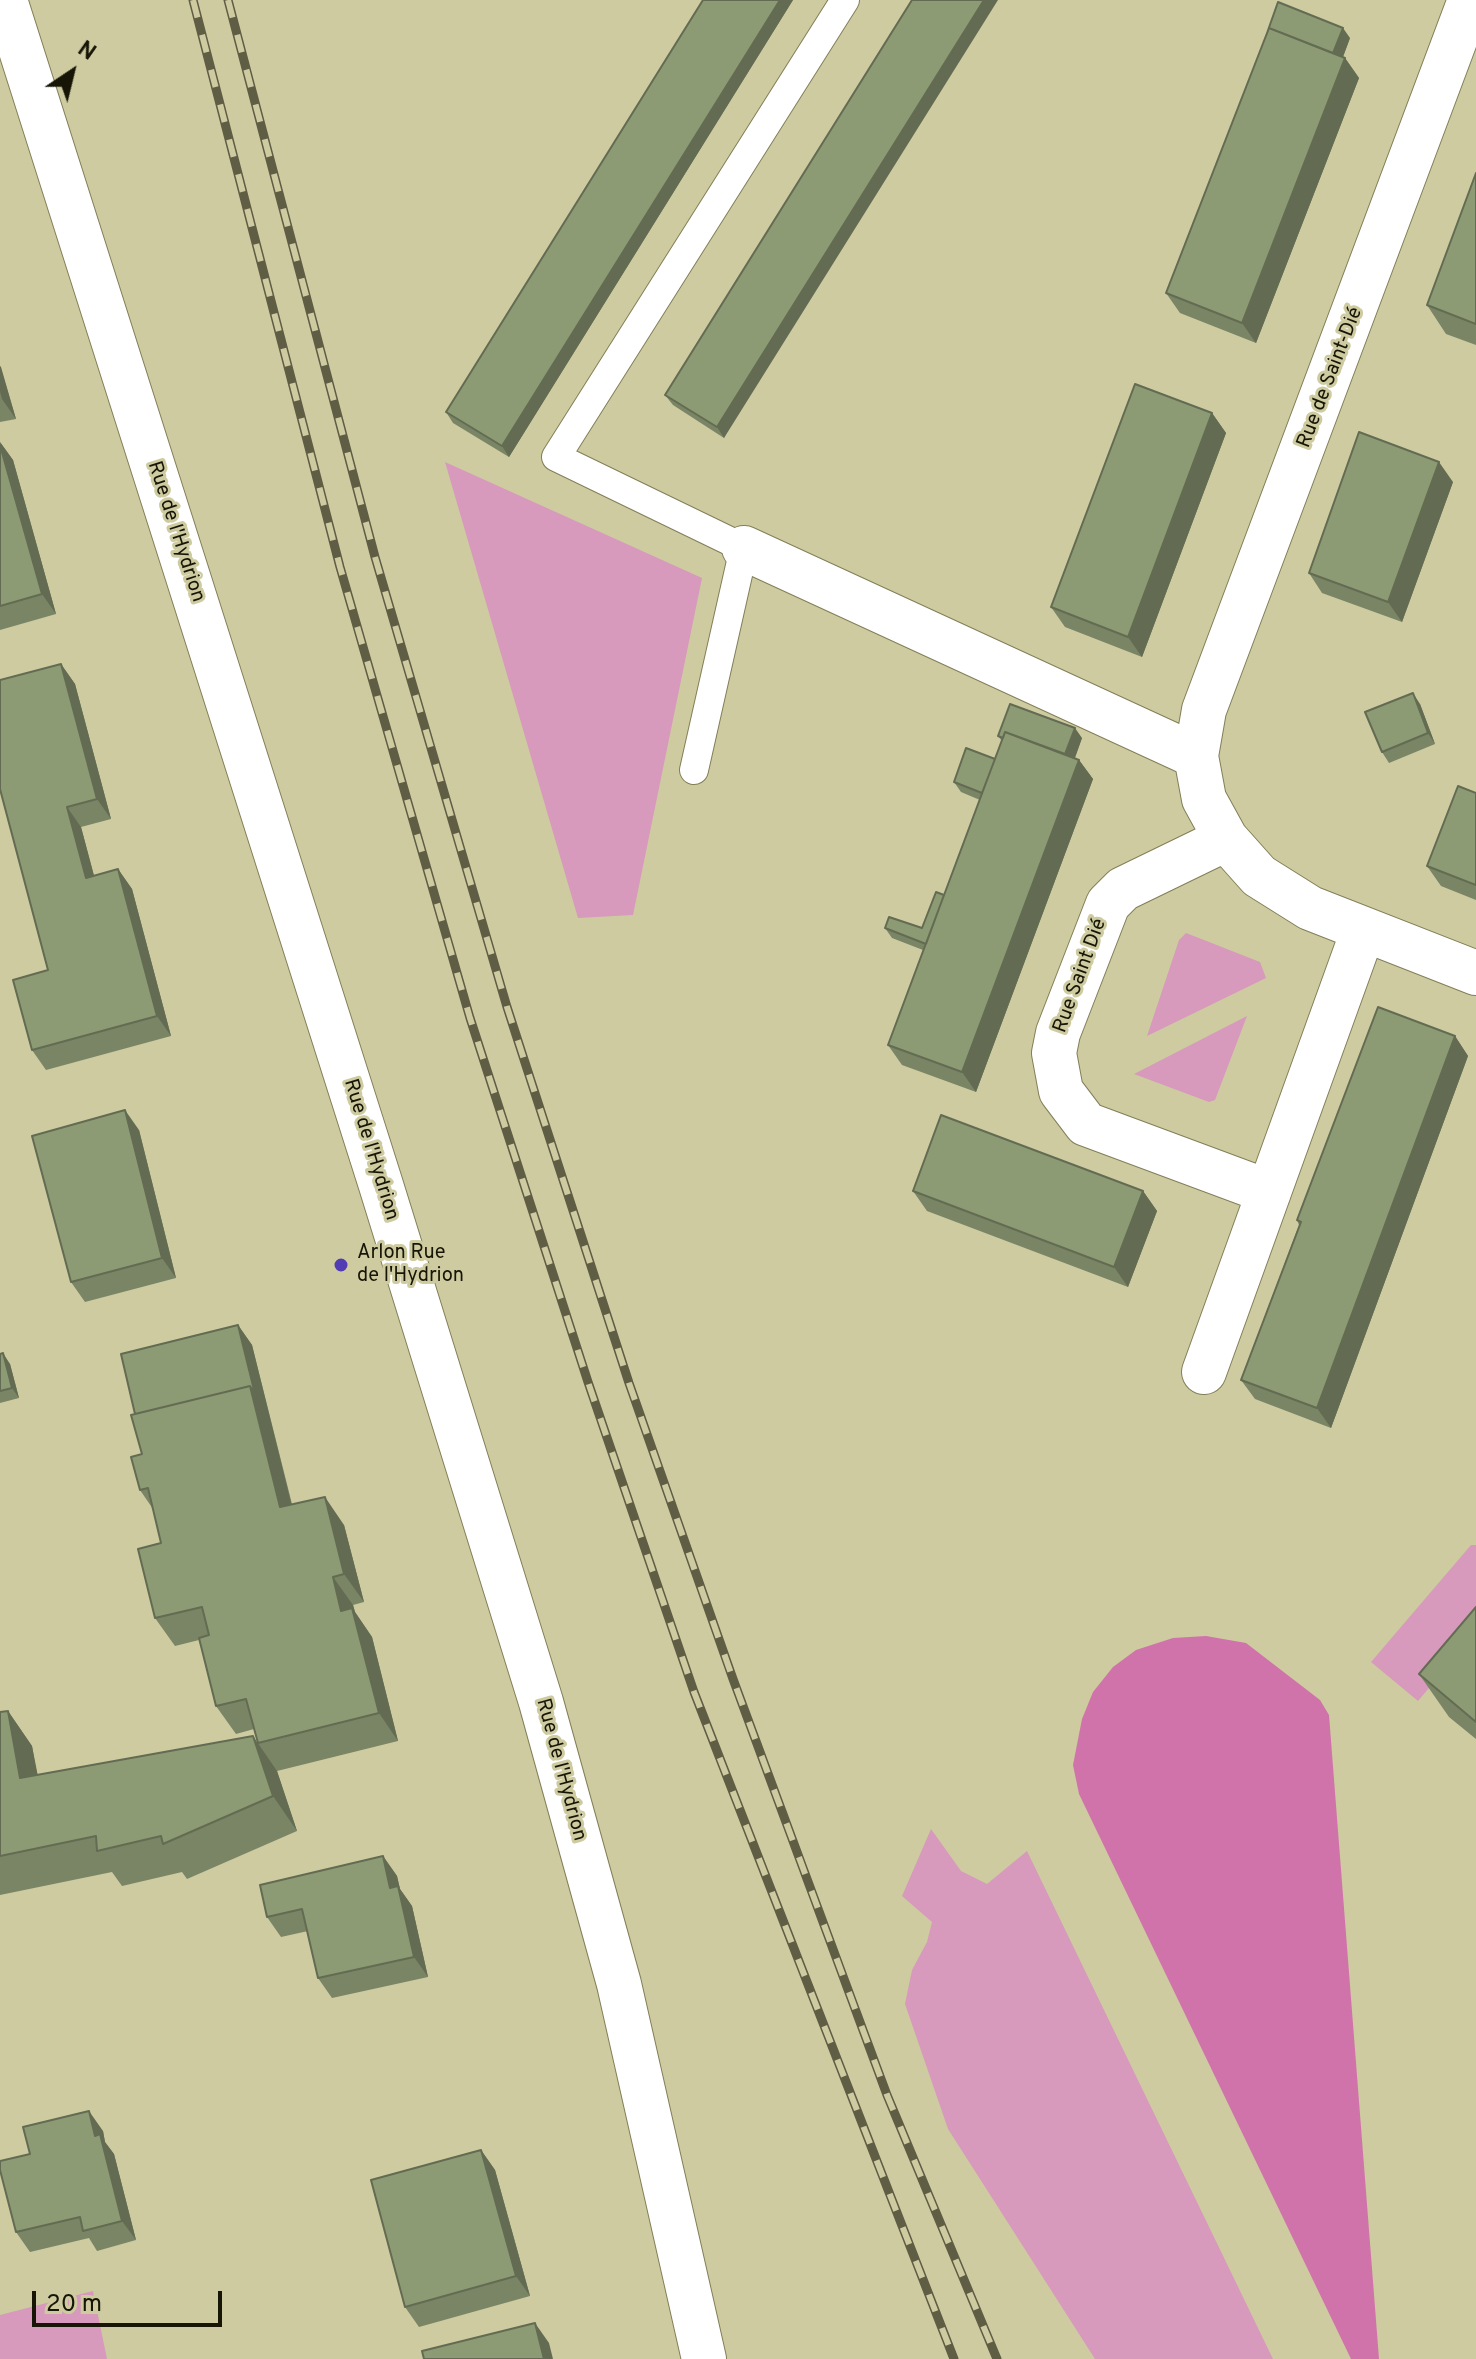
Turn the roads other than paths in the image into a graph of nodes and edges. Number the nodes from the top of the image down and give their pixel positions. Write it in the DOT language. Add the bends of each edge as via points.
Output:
graph roads {
  1 [pos="5,0"];
  2 [pos="845,0"];
  3 [pos="1470,0"];
  4 [pos="744,548"];
  5 [pos="1196,756"];
  6 [pos="694,770"];
  7 [pos="1226,839"];
  8 [pos="1363,931"];
  9 [pos="1476,973"];
  10 [pos="1269,1192"];
  11 [pos="1204,1372"];
  12 [pos="704,2359"];
  1 -- 12 [label="street, Rue de l'Hydrion" via="541,1702 619,1984"];
  2 -- 4 [label="lane" via="556,457"];
  3 -- 5 [label="street, Rue de Saint-Dié" via="1204,710"];
  4 -- 5 [label="street"];
  4 -- 6 [label="lane"];
  5 -- 7 [label="street, Rue de Saint-Dié" via="1204,799"];
  7 -- 8 [label="street, Rue de Saint-Dié" via="1259,876 1310,908"];
  7 -- 10 [label="street, Rue Saint Dié" via="1123,889 1108,904 1054,1053 1061,1091 1086,1124"];
  8 -- 9 [label="street, Rue de Saint-Dié"];
  8 -- 10 [label="street"];
  10 -- 11 [label="street"];
}
